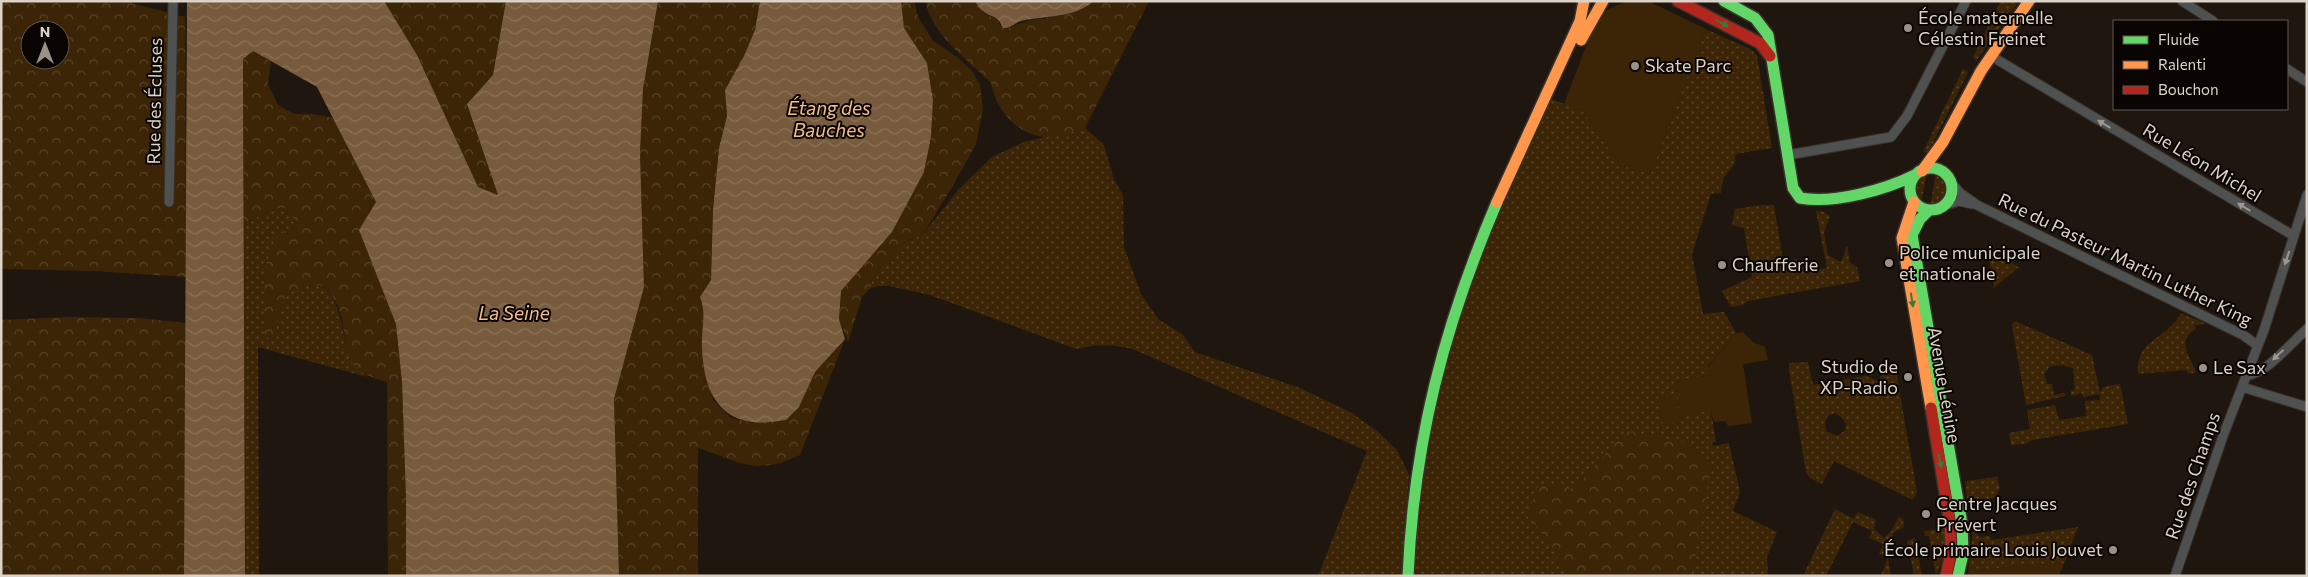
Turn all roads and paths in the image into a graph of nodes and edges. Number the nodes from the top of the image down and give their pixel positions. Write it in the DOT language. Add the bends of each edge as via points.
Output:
graph roads {
  1 [pos="173,1"];
  2 [pos="1584,1"];
  3 [pos="1603,1"];
  4 [pos="1678,1"];
  5 [pos="1724,1"];
  6 [pos="1966,1"];
  7 [pos="2029,1"];
  8 [pos="2182,1"];
  9 [pos="2211,20"];
  10 [pos="1770,56"];
  11 [pos="1991,56"];
  12 [pos="2288,70"];
  13 [pos="2307,82"];
  14 [pos="1943,142"];
  15 [pos="1788,155"];
  16 [pos="1919,173"];
  17 [pos="1947,178"];
  18 [pos="1885,188"];
  19 [pos="2307,195"];
  20 [pos="1913,200"];
  21 [pos="170,202"];
  22 [pos="1977,205"];
  23 [pos="1943,206"];
  24 [pos="1929,210"];
  25 [pos="2294,236"];
  26 [pos="1472,266"];
  27 [pos="2307,329"];
  28 [pos="2257,345"];
  29 [pos="2247,374"];
  30 [pos="2242,387"];
  31 [pos="2307,407"];
  32 [pos="1408,576"];
  33 [pos="1946,576"];
  34 [pos="1958,576"];
  35 [pos="2175,576"];
  1 -- 21 [label="street, Rue des Écluses"];
  2 -- 26 [label="street" via="1580,21"];
  3 -- 26 [label="street" via="1586,28"];
  4 -- 10 [label="street, one-way" via="1760,43"];
  5 -- 10 [label="street" via="1765,26 1771,46"];
  6 -- 15 [label="street" via="1907,116 1891,137"];
  7 -- 11 [label="street"];
  8 -- 9 [label="street"];
  10 -- 15 [label="street"];
  11 -- 14 [label="street"];
  25 -- 11 [label="street, Rue Léon Michel, one-way"];
  12 -- 13 [label="street"];
  14 -- 16 [label="street"];
  14 -- 17 [label="street" via="1942,160"];
  15 -- 18 [label="street" via="1793,188 1805,200"];
  16 -- 17 [label="street" via="1934,169"];
  16 -- 18 [label="street"];
  16 -- 20 [label="street" via="1910,186"];
  17 -- 22 [label="street, Rue du Pasteur Martin Luther King"];
  17 -- 23 [label="street" via="1952,190"];
  18 -- 20 [label="street" via="1905,191"];
  19 -- 25 [label="street, Rue des Champs"];
  20 -- 24 [label="street"];
  20 -- 33 [label="street, Avenue Lénine, one-way" via="1902,238 1950,523 1951,553"];
  22 -- 23 [label="street, Rue du Pasteur Martin Luther King" via="1959,201"];
  22 -- 28 [label="street, Rue du Pasteur Martin Luther King" via="2243,335"];
  23 -- 24 [label="street"];
  24 -- 34 [label="street, Avenue Lénine" via="1912,235 1962,524"];
  25 -- 28 [label="street, Rue des Champs, one-way"];
  26 -- 32 [label="street" via="1436,373 1427,412 1409,538"];
  27 -- 29 [label="street, one-way" via="2264,369 2254,375"];
  28 -- 29 [label="street, Rue des Champs"];
  29 -- 30 [label="street, Rue des Champs"];
  30 -- 31 [label="street"];
  30 -- 35 [label="street, Rue des Champs"];
}
